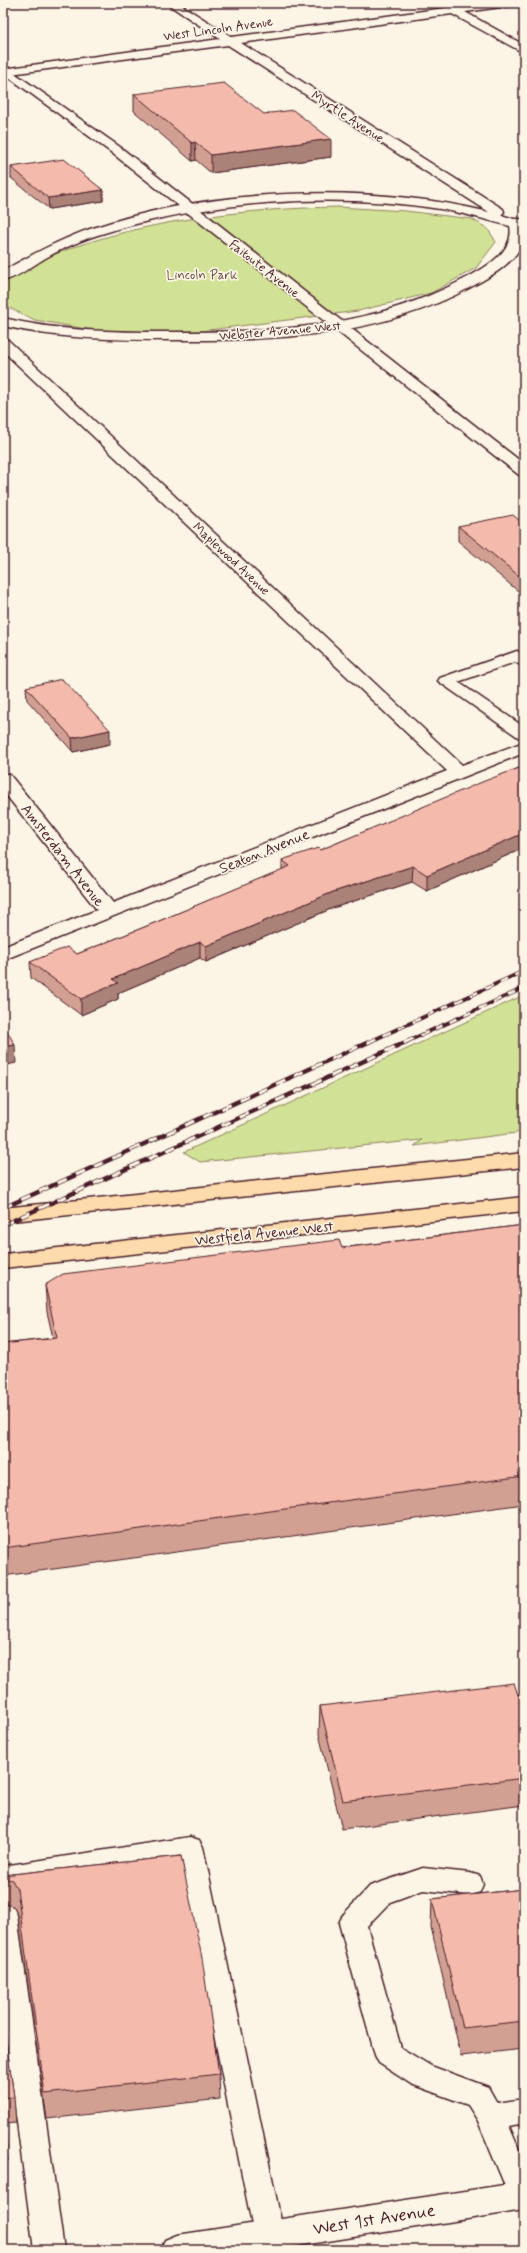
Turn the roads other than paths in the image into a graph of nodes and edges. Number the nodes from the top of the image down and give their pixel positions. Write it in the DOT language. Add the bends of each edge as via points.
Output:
graph roads {
  1 [pos="171,3"];
  2 [pos="440,3"];
  3 [pos="508,3"];
  4 [pos="454,10"];
  5 [pos="230,41"];
  6 [pos="524,50"];
  7 [pos="4,70"];
  8 [pos="190,209"];
  9 [pos="521,225"];
  10 [pos="3,277"];
  11 [pos="3,322"];
  12 [pos="339,326"];
  13 [pos="3,344"];
  14 [pos="524,472"];
  15 [pos="524,662"];
  16 [pos="524,734"];
  17 [pos="524,747"];
  18 [pos="460,774"];
  19 [pos="3,779"];
  20 [pos="109,912"];
  21 [pos="3,954"];
  22 [pos="524,1160"];
  23 [pos="524,1204"];
  24 [pos="3,1215"];
  25 [pos="3,1262"];
  26 [pos="3,1877"];
  27 [pos="470,1884"];
  28 [pos="3,1915"];
  29 [pos="524,2111"];
  30 [pos="490,2116"];
  31 [pos="524,2197"];
  32 [pos="269,2235"];
  33 [pos="49,2250"];
  34 [pos="177,2250"];
  1 -- 5 [label="street, Myrtle Avenue"];
  2 -- 4 [label="street"];
  3 -- 4 [label="street, West Lincoln Avenue"];
  4 -- 5 [label="street, West Lincoln Avenue"];
  4 -- 6 [label="street"];
  5 -- 7 [label="street, West Lincoln Avenue"];
  5 -- 9 [label="street, Myrtle Avenue"];
  7 -- 8 [label="street, Faitoute Avenue" via="116,150"];
  8 -- 9 [label="street" via="276,198 359,198 440,206"];
  8 -- 10 [label="street" via="93,233 39,255"];
  8 -- 12 [label="street, Faitoute Avenue"];
  9 -- 12 [label="street, Webster Avenue West" via="512,248 492,268 470,283 423,304"];
  11 -- 12 [label="street, Webster Avenue West" via="29,329 149,336 242,335"];
  12 -- 14 [label="street, Faitoute Avenue"];
  13 -- 18 [label="street, Maplewood Avenue"];
  15 -- 16 [label="lane" via="516,656 446,681"];
  17 -- 18 [label="street, Seaton Avenue"];
  18 -- 20 [label="street, Seaton Avenue"];
  19 -- 20 [label="street, Amsterdam Avenue"];
  20 -- 21 [label="street, Seaton Avenue"];
  22 -- 24 [label="main road"];
  23 -- 25 [label="main road, Westfield Avenue West"];
  26 -- 32 [label="lane" via="190,1847"];
  27 -- 30 [label="lane" via="423,1879 380,1894 353,1923 389,2055 421,2075 478,2096"];
  28 -- 33 [label="lane"];
  29 -- 30 [label="lane"];
  30 -- 31 [label="lane"];
  31 -- 32 [label="street, West 1st Avenue"];
  32 -- 34 [label="street, West 1st Avenue"];
}
